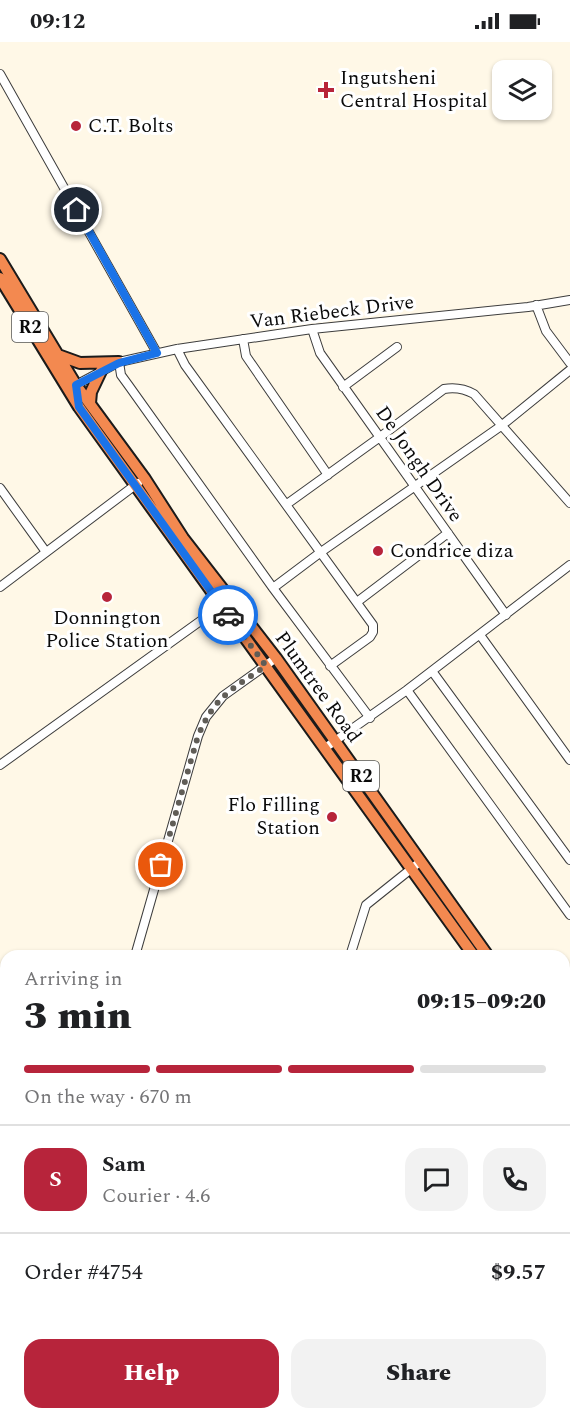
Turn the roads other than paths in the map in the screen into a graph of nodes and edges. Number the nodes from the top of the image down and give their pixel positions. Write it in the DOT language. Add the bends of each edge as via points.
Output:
graph roads {
  1 [pos="0,74"];
  2 [pos="0,259"];
  3 [pos="0,278"];
  4 [pos="570,300"];
  5 [pos="536,305"];
  6 [pos="312,328"];
  7 [pos="243,339"];
  8 [pos="397,347"];
  9 [pos="177,349"];
  10 [pos="157,353"];
  11 [pos="58,355"];
  12 [pos="119,363"];
  13 [pos="570,363"];
  14 [pos="570,370"];
  15 [pos="101,371"];
  16 [pos="60,377"];
  17 [pos="76,385"];
  18 [pos="343,387"];
  19 [pos="90,403"];
  20 [pos="79,407"];
  21 [pos="501,426"];
  22 [pos="380,437"];
  23 [pos="328,475"];
  24 [pos="140,482"];
  25 [pos="414,486"];
  26 [pos="0,488"];
  27 [pos="570,503"];
  28 [pos="287,504"];
  29 [pos="448,533"];
  30 [pos="46,552"];
  31 [pos="321,552"];
  32 [pos="570,565"];
  33 [pos="0,587"];
  34 [pos="273,588"];
  35 [pos="231,599"];
  36 [pos="357,602"];
  37 [pos="221,606"];
  38 [pos="506,615"];
  39 [pos="480,635"];
  40 [pos="276,658"];
  41 [pos="266,666"];
  42 [pos="330,666"];
  43 [pos="432,671"];
  44 [pos="407,690"];
  45 [pos="370,718"];
  46 [pos="336,741"];
  47 [pos="325,748"];
  48 [pos="570,760"];
  49 [pos="0,765"];
  50 [pos="567,849"];
  51 [pos="570,860"];
  52 [pos="421,861"];
  53 [pos="411,868"];
  54 [pos="570,915"];
  55 [pos="137,950"];
  56 [pos="352,950"];
  57 [pos="470,950"];
  58 [pos="484,950"];
  1 -- 10 [label="street"];
  2 -- 11 [label="highway, Plumtree Road / R2"];
  3 -- 16 [label="highway, Plumtree Road / R2"];
  4 -- 5 [label="street, Van Riebeck Drive"];
  5 -- 6 [label="street, Van Riebeck Drive"];
  5 -- 13 [label="street" via="546,331"];
  6 -- 7 [label="street, Van Riebeck Drive"];
  6 -- 18 [label="street, De Jongh Drive" via="320,353"];
  7 -- 9 [label="street, Van Riebeck Drive"];
  7 -- 23 [label="street" via="246,356"];
  8 -- 18 [label="street"];
  9 -- 10 [label="street, Van Riebeck Drive"];
  9 -- 28 [label="street"];
  10 -- 12 [label="street, Van Riebeck Drive"];
  11 -- 12 [label="highway" via="72,362"];
  11 -- 17 [label="highway, Plumtree Road / R2"];
  12 -- 15 [label="street, Van Riebeck Drive"];
  12 -- 34 [label="street" via="121,375"];
  14 -- 21 [label="street"];
  15 -- 17 [label="street, Van Riebeck Drive"];
  15 -- 19 [label="highway"];
  16 -- 17 [label="highway"];
  16 -- 20 [label="highway, Plumtree Road / R2"];
  17 -- 19 [label="highway, Plumtree Road / R2"];
  17 -- 20 [label="highway"];
  18 -- 22 [label="street, De Jongh Drive"];
  19 -- 24 [label="highway, Plumtree Road / R2"];
  20 -- 24 [label="highway, Plumtree Road / R2"];
  21 -- 22 [label="street" via="474,394 453,388 444,389"];
  21 -- 25 [label="street"];
  21 -- 27 [label="street"];
  22 -- 23 [label="street"];
  22 -- 25 [label="street, De Jongh Drive"];
  23 -- 28 [label="street"];
  24 -- 30 [label="street"];
  24 -- 35 [label="highway, Plumtree Road / R2"];
  24 -- 37 [label="highway, Plumtree Road / R2"];
  25 -- 29 [label="street, De Jongh Drive"];
  25 -- 31 [label="street"];
  26 -- 30 [label="street"];
  28 -- 31 [label="street"];
  29 -- 36 [label="street"];
  29 -- 38 [label="street, De Jongh Drive"];
  30 -- 33 [label="street"];
  31 -- 34 [label="street"];
  31 -- 36 [label="street"];
  32 -- 38 [label="street"];
  34 -- 42 [label="street"];
  35 -- 37 [label="street"];
  35 -- 40 [label="highway, Plumtree Road / R2"];
  36 -- 42 [label="street" via="373,625 372,635"];
  37 -- 41 [label="highway, Plumtree Road / R2"];
  37 -- 49 [label="street"];
  38 -- 39 [label="street"];
  39 -- 43 [label="street"];
  39 -- 48 [label="street"];
  40 -- 41 [label="street"];
  40 -- 46 [label="highway, Plumtree Road / R2"];
  41 -- 47 [label="highway, Plumtree Road / R2"];
  41 -- 55 [label="street" via="222,696 206,717"];
  42 -- 45 [label="street"];
  43 -- 44 [label="street"];
  43 -- 50 [label="street"];
  44 -- 45 [label="street"];
  44 -- 54 [label="street"];
  45 -- 46 [label="street"];
  46 -- 47 [label="street"];
  46 -- 52 [label="highway, Plumtree Road / R2"];
  47 -- 53 [label="highway, Plumtree Road / R2"];
  50 -- 51 [label="street"];
  52 -- 53 [label="street"];
  52 -- 58 [label="highway, Plumtree Road / R2"];
  53 -- 56 [label="street" via="366,905"];
  53 -- 57 [label="highway, Plumtree Road / R2"];
}
